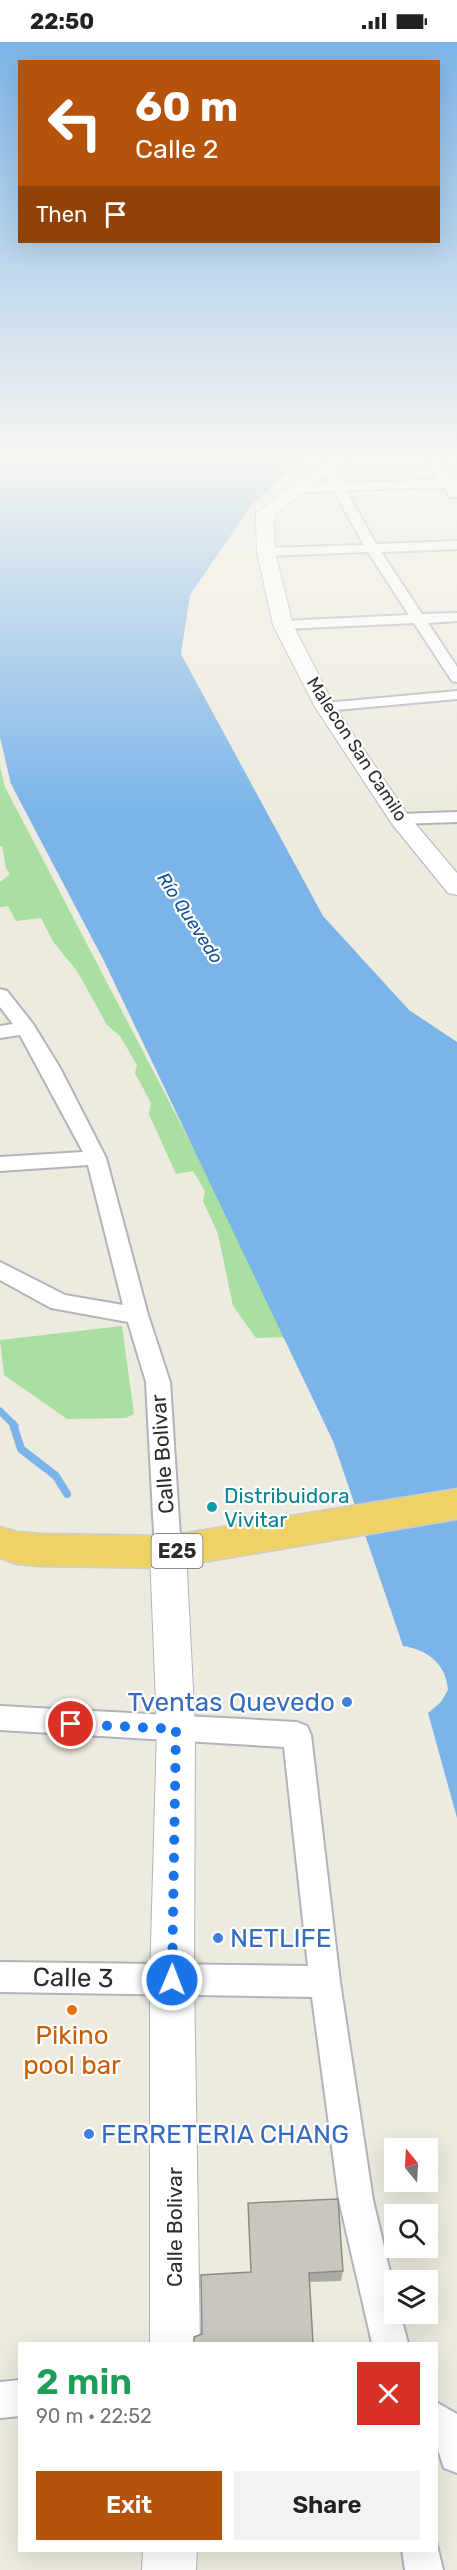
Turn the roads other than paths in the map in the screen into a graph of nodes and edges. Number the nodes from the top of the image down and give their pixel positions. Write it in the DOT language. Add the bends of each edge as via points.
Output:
graph roads {
  1 [pos="272,577"];
  2 [pos="391,577"];
  3 [pos="457,617"];
  4 [pos="419,619"];
  5 [pos="283,625"];
  6 [pos="457,678"];
  7 [pos="457,695"];
  8 [pos="325,707"];
  9 [pos="457,817"];
  10 [pos="400,819"];
  11 [pos="457,888"];
  12 [pos="0,995"];
  13 [pos="26,1028"];
  14 [pos="0,1032"];
  15 [pos="96,1158"];
  16 [pos="0,1164"];
  17 [pos="0,1269"];
  18 [pos="137,1315"];
  19 [pos="457,1504"];
  20 [pos="0,1542"];
  21 [pos="66,1550"];
  22 [pos="168,1552"];
  23 [pos="0,1564"];
  24 [pos="0,1718"];
  25 [pos="176,1729"];
  26 [pos="0,1977"];
  27 [pos="172,1980"];
  28 [pos="325,1982"];
  29 [pos="175,2342"];
  30 [pos="390,2342"];
  31 [pos="18,2398"];
  32 [pos="0,2400"];
  33 [pos="438,2422"];
  34 [pos="457,2454"];
  35 [pos="170,2552"];
  36 [pos="421,2552"];
  37 [pos="169,2570"];
  38 [pos="424,2570"];
  1 -- 5 [label="main road, Malecon San Camilo"];
  2 -- 4 [label="street"];
  3 -- 4 [label="street"];
  4 -- 5 [label="street"];
  4 -- 6 [label="street"];
  5 -- 8 [label="main road, Malecon San Camilo"];
  7 -- 8 [label="street"];
  8 -- 10 [label="main road, Malecon San Camilo"];
  9 -- 10 [label="street"];
  10 -- 11 [label="main road, Malecon San Camilo"];
  12 -- 13 [label="street, Calle Bolivar"];
  13 -- 14 [label="street"];
  13 -- 15 [label="street, Calle Bolivar"];
  15 -- 16 [label="street"];
  15 -- 18 [label="street, Calle Bolivar"];
  17 -- 18 [label="street" via="59,1302"];
  18 -- 22 [label="street, Calle Bolivar" via="158,1382"];
  19 -- 22 [label="highway, E25"];
  20 -- 21 [label="highway, E25" via="17,1548"];
  21 -- 22 [label="highway, E25"];
  21 -- 23 [label="highway, E25"];
  22 -- 25 [label="main road, Calle Bolivar"];
  24 -- 25 [label="street"];
  25 -- 27 [label="main road, Calle Bolivar"];
  25 -- 28 [label="street" via="297,1735"];
  26 -- 27 [label="street, Calle 3"];
  27 -- 28 [label="street, Calle 3"];
  27 -- 29 [label="main road, Calle Bolivar"];
  28 -- 30 [label="street" via="356,2200"];
  31 -- 32 [label="street"];
  33 -- 34 [label="street" via="454,2435"];
  35 -- 37 [label="main road"];
  36 -- 38 [label="street"];
}
